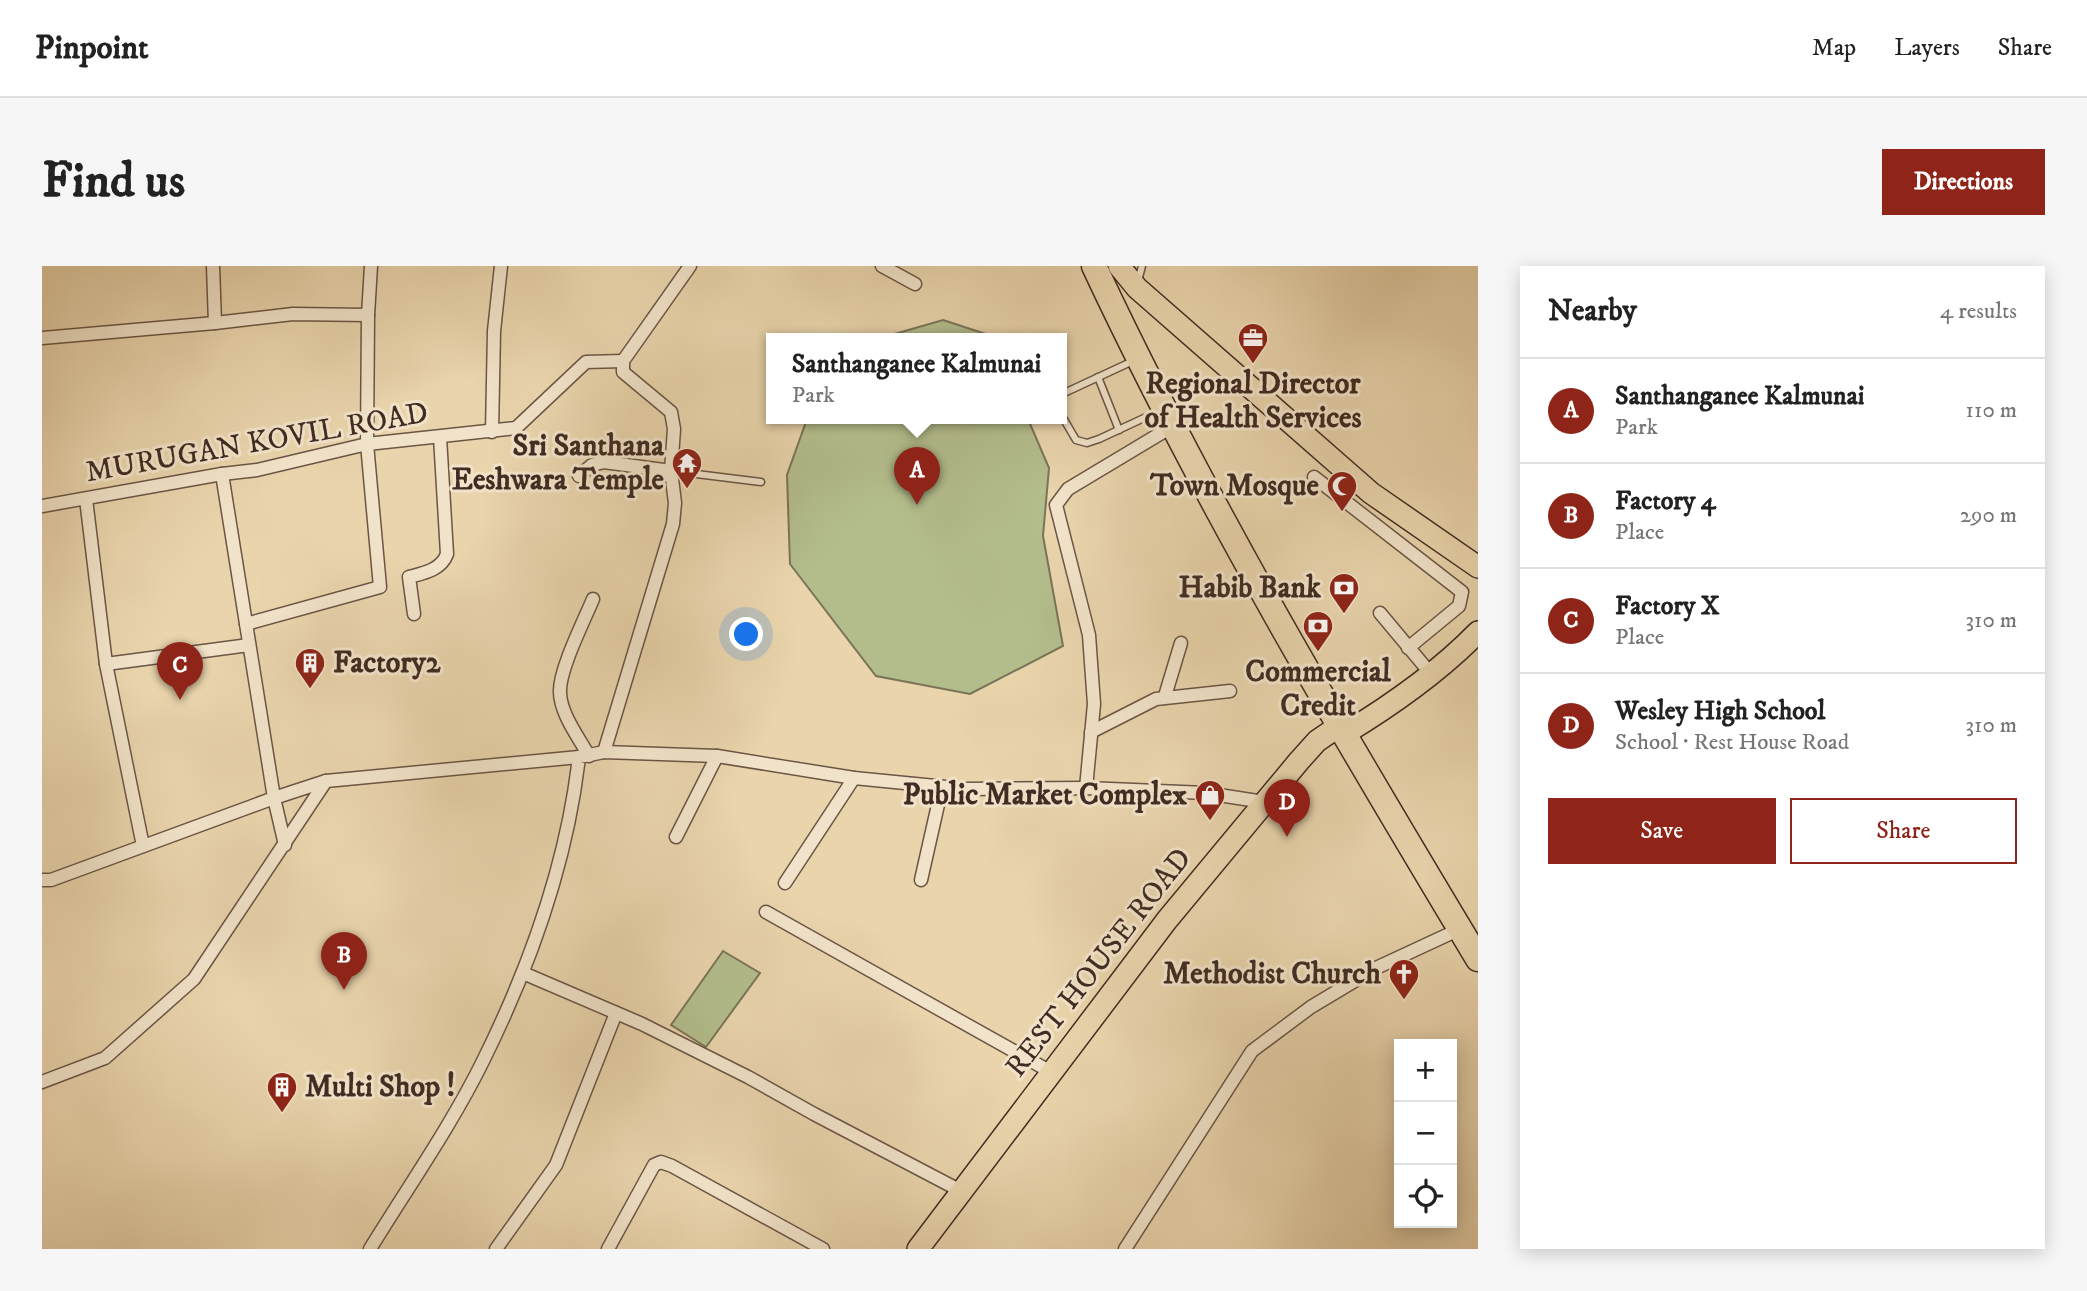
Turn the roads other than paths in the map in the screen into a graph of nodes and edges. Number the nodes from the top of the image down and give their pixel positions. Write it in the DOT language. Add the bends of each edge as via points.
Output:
graph roads {
  1 [pos="213,266"];
  2 [pos="371,266"];
  3 [pos="501,266"];
  4 [pos="690,266"];
  5 [pos="882,266"];
  6 [pos="1094,266"];
  7 [pos="1119,266"];
  8 [pos="1142,266"];
  9 [pos="915,284"];
  10 [pos="1137,288"];
  11 [pos="368,315"];
  12 [pos="215,323"];
  13 [pos="42,338"];
  14 [pos="1139,358"];
  15 [pos="622,361"];
  16 [pos="1098,377"];
  17 [pos="1067,392"];
  18 [pos="1169,417"];
  19 [pos="1067,424"];
  20 [pos="1119,430"];
  21 [pos="492,432"];
  22 [pos="440,437"];
  23 [pos="367,444"];
  24 [pos="671,471"];
  25 [pos="222,474"];
  26 [pos="579,475"];
  27 [pos="1314,477"];
  28 [pos="761,482"];
  29 [pos="86,499"];
  30 [pos="42,506"];
  31 [pos="1478,567"];
  32 [pos="593,599"];
  33 [pos="414,614"];
  34 [pos="1380,614"];
  35 [pos="246,624"];
  36 [pos="1478,632"];
  37 [pos="1181,643"];
  38 [pos="249,645"];
  39 [pos="1409,648"];
  40 [pos="106,664"];
  41 [pos="1432,674"];
  42 [pos="1230,691"];
  43 [pos="1165,696"];
  44 [pos="1342,730"];
  45 [pos="1091,732"];
  46 [pos="604,752"];
  47 [pos="584,756"];
  48 [pos="717,756"];
  49 [pos="854,778"];
  50 [pos="326,781"];
  51 [pos="942,787"];
  52 [pos="1086,788"];
  53 [pos="274,798"];
  54 [pos="1264,802"];
  55 [pos="676,837"];
  56 [pos="285,845"];
  57 [pos="143,846"];
  58 [pos="42,880"];
  59 [pos="921,880"];
  60 [pos="785,883"];
  61 [pos="766,912"];
  62 [pos="1460,929"];
  63 [pos="1478,959"];
  64 [pos="523,972"];
  65 [pos="616,1013"];
  66 [pos="1051,1072"];
  67 [pos="42,1082"];
  68 [pos="961,1191"];
  69 [pos="370,1249"];
  70 [pos="496,1249"];
  71 [pos="608,1249"];
  72 [pos="822,1249"];
  73 [pos="918,1249"];
  74 [pos="1125,1249"];
  1 -- 12 [label="street"];
  2 -- 11 [label="street"];
  3 -- 21 [label="street"];
  4 -- 15 [label="street"];
  5 -- 9 [label="street"];
  6 -- 14 [label="highway"];
  7 -- 10 [label="main road"];
  8 -- 10 [label="lane"];
  10 -- 31 [label="main road" via="1371,493"];
  11 -- 12 [label="street" via="293,314"];
  11 -- 23 [label="street"];
  12 -- 13 [label="street"];
  14 -- 16 [label="lane"];
  14 -- 18 [label="highway"];
  15 -- 21 [label="street, MURUGAN KOVIL ROAD" via="586,362 516,428"];
  15 -- 24 [label="street" via="623,372 671,412"];
  16 -- 17 [label="lane"];
  16 -- 20 [label="lane"];
  18 -- 20 [label="lane"];
  18 -- 44 [label="highway"];
  18 -- 45 [label="street" via="1068,489 1056,505 1088,635 1094,704"];
  19 -- 20 [label="lane" via="1076,440 1087,443"];
  21 -- 22 [label="street, MURUGAN KOVIL ROAD"];
  22 -- 23 [label="street, MURUGAN KOVIL ROAD"];
  22 -- 33 [label="street" via="447,554 433,570 409,577"];
  23 -- 25 [label="street, MURUGAN KOVIL ROAD"];
  23 -- 35 [label="street" via="380,587"];
  24 -- 26 [label="street" via="604,462"];
  24 -- 28 [label="lane"];
  24 -- 46 [label="street" via="676,503 673,524"];
  25 -- 29 [label="street, MURUGAN KOVIL ROAD"];
  25 -- 35 [label="street"];
  27 -- 39 [label="street" via="1462,592 1459,606"];
  29 -- 30 [label="street, MURUGAN KOVIL ROAD"];
  29 -- 40 [label="street"];
  32 -- 47 [label="street" via="560,692"];
  34 -- 39 [label="street"];
  35 -- 38 [label="street"];
  36 -- 41 [label="main road, REST HOUSE ROAD"];
  37 -- 43 [label="street"];
  38 -- 40 [label="street"];
  38 -- 53 [label="street"];
  39 -- 41 [label="street"];
  40 -- 57 [label="street"];
  41 -- 44 [label="main road, REST HOUSE ROAD" via="1396,701"];
  42 -- 43 [label="street"];
  43 -- 45 [label="street"];
  44 -- 54 [label="main road, REST HOUSE ROAD" via="1317,741"];
  44 -- 62 [label="highway"];
  45 -- 52 [label="street"];
  46 -- 47 [label="street"];
  46 -- 48 [label="street"];
  47 -- 50 [label="street"];
  47 -- 64 [label="street" via="537,939"];
  48 -- 49 [label="street"];
  48 -- 55 [label="street"];
  49 -- 51 [label="street"];
  49 -- 60 [label="street"];
  50 -- 53 [label="street"];
  50 -- 56 [label="street"];
  51 -- 52 [label="street"];
  51 -- 59 [label="street"];
  52 -- 54 [label="street" via="1206,793"];
  53 -- 56 [label="street"];
  53 -- 57 [label="street"];
  54 -- 66 [label="main road, REST HOUSE ROAD"];
  56 -- 67 [label="street" via="194,979 105,1058"];
  57 -- 58 [label="street"];
  61 -- 66 [label="street"];
  62 -- 63 [label="highway"];
  62 -- 74 [label="street" via="1376,968 1311,1007 1252,1051"];
  64 -- 65 [label="street"];
  64 -- 69 [label="street" via="482,1063"];
  65 -- 68 [label="street" via="748,1076"];
  65 -- 70 [label="street" via="556,1166"];
  66 -- 68 [label="main road, REST HOUSE ROAD"];
  68 -- 73 [label="main road, REST HOUSE ROAD"];
  71 -- 72 [label="street" via="654,1165 661,1162"];
}
